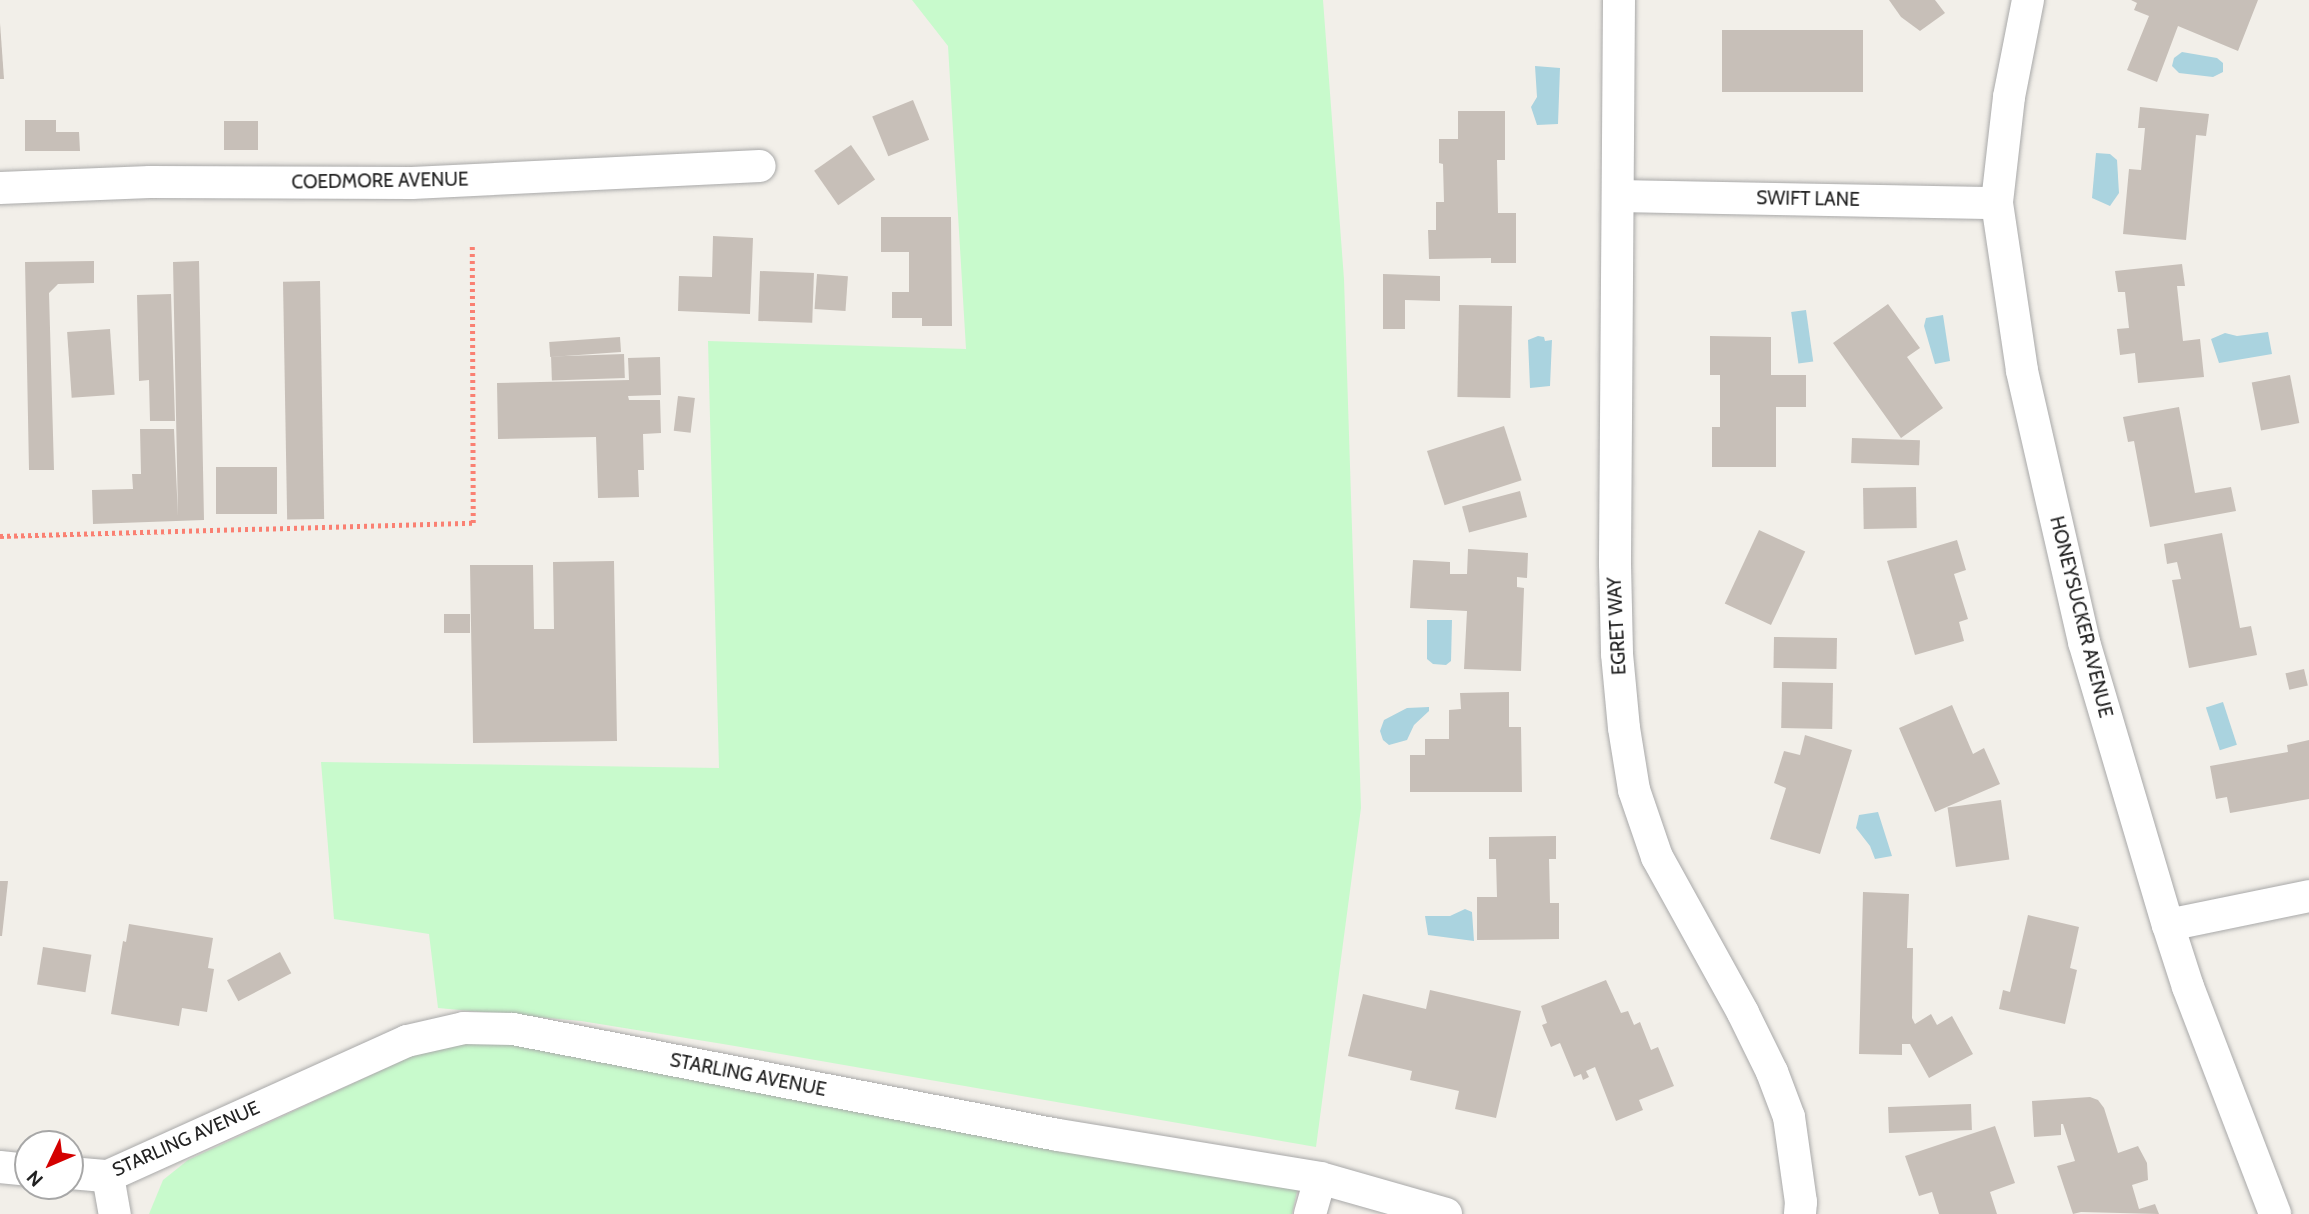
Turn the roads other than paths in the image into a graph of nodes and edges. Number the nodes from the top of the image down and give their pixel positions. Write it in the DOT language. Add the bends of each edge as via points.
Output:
graph roads {
  1 [pos="1619,0"];
  2 [pos="2028,0"];
  3 [pos="760,166"];
  4 [pos="0,187"];
  5 [pos="1620,196"];
  6 [pos="1997,203"];
  7 [pos="2309,896"];
  8 [pos="2168,925"];
  9 [pos="84,1174"];
  10 [pos="108,1176"];
  11 [pos="1320,1178"];
  12 [pos="115,1214"];
  13 [pos="1310,1214"];
  14 [pos="1446,1214"];
  15 [pos="1800,1214"];
  16 [pos="2275,1214"];
  1 -- 5 [label="street, EGRET WAY"];
  2 -- 6 [label="street, HONEYSUCKER AVENUE" via="2009,97"];
  3 -- 4 [label="street, COEDMORE AVENUE" via="412,183 150,182"];
  5 -- 6 [label="street, SWIFT LANE"];
  5 -- 15 [label="street, EGRET WAY" via="1617,654 1634,790 1657,857 1772,1072 1789,1118"];
  6 -- 8 [label="street, HONEYSUCKER AVENUE" via="2022,371 2084,642"];
  7 -- 8 [label="street"];
  8 -- 16 [label="street, HONEYSUCKER AVENUE"];
  9 -- 10 [label="street, STARLING AVENUE"];
  10 -- 11 [label="street, STARLING AVENUE" via="363,1059 407,1041 464,1028 513,1029 1058,1135"];
  10 -- 12 [label="street"];
  11 -- 13 [label="street"];
  11 -- 14 [label="street, STARLING AVENUE"];
}
